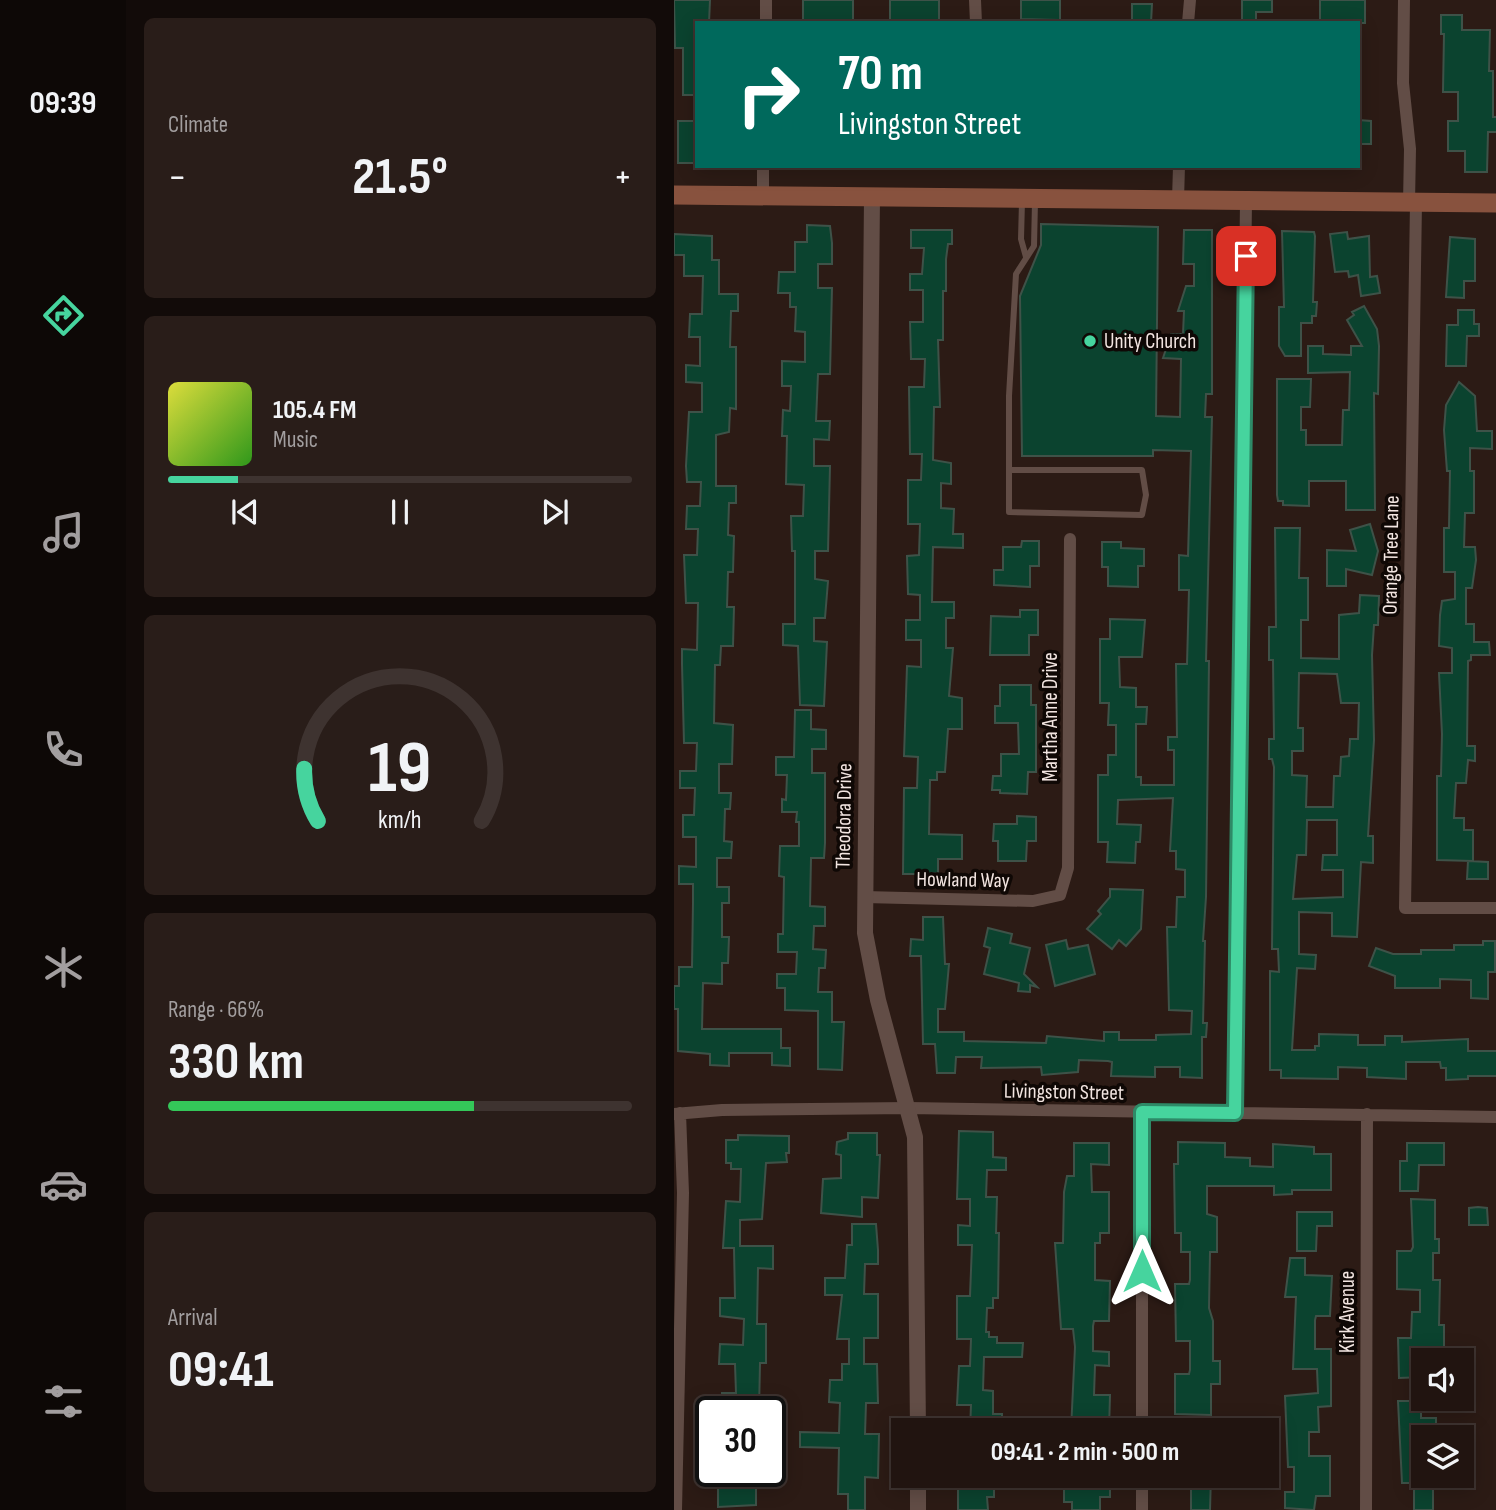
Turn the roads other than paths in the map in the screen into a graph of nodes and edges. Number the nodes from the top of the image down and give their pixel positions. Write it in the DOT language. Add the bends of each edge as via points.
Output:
graph roads {
  1 [pos="766,0"];
  2 [pos="976,0"];
  3 [pos="1190,0"];
  4 [pos="1404,0"];
  5 [pos="766,21"];
  6 [pos="976,21"];
  7 [pos="1188,21"];
  8 [pos="763,168"];
  9 [pos="1179,168"];
  10 [pos="674,195"];
  11 [pos="763,196"];
  12 [pos="872,197"];
  13 [pos="1028,199"];
  14 [pos="1178,200"];
  15 [pos="1246,201"];
  16 [pos="1413,203"];
  17 [pos="1496,204"];
  18 [pos="1026,257"];
  19 [pos="1009,470"];
  20 [pos="1070,539"];
  21 [pos="1061,895"];
  22 [pos="864,897"];
  23 [pos="1496,908"];
  24 [pos="909,1108"];
  25 [pos="1142,1112"];
  26 [pos="1235,1113"];
  27 [pos="677,1114"];
  28 [pos="1367,1114"];
  29 [pos="1496,1117"];
  30 [pos="918,1418"];
  31 [pos="1142,1418"];
  32 [pos="918,1488"];
  33 [pos="1142,1488"];
  34 [pos="676,1510"];
  35 [pos="918,1510"];
  36 [pos="1142,1510"];
  37 [pos="1366,1510"];
  1 -- 5 [label="street"];
  2 -- 6 [label="street"];
  3 -- 7 [label="street"];
  4 -- 16 [label="street, Orange Tree Lane" via="1403,83"];
  8 -- 11 [label="street"];
  9 -- 14 [label="street"];
  10 -- 11 [label="main road"];
  11 -- 12 [label="main road"];
  12 -- 13 [label="main road"];
  12 -- 22 [label="street, Theodora Drive"];
  13 -- 14 [label="main road"];
  13 -- 18 [label="lane" via="1021,239"];
  13 -- 18 [label="lane" via="1034,246"];
  14 -- 15 [label="main road"];
  15 -- 16 [label="main road"];
  15 -- 26 [label="street"];
  16 -- 17 [label="main road"];
  16 -- 23 [label="street, Orange Tree Lane" via="1405,908"];
  18 -- 19 [label="lane" via="1016,274"];
  19 -- 19 [label="lane" via="1009,512 1142,515 1146,495 1142,470"];
  20 -- 21 [label="street, Martha Anne Drive" via="1068,868"];
  21 -- 22 [label="street, Howland Way" via="1033,901"];
  22 -- 24 [label="street, Theodora Drive" via="871,967"];
  24 -- 25 [label="street, Livingston Street"];
  24 -- 27 [label="street, Livingston Street"];
  24 -- 30 [label="street, Theodora Drive" via="917,1175"];
  25 -- 26 [label="street, Livingston Street"];
  25 -- 31 [label="street"];
  26 -- 28 [label="street, Livingston Street"];
  27 -- 34 [label="street" via="683,1193"];
  28 -- 29 [label="street, Livingston Street"];
  28 -- 37 [label="street, Kirk Avenue"];
  32 -- 35 [label="street"];
  33 -- 36 [label="street"];
}
